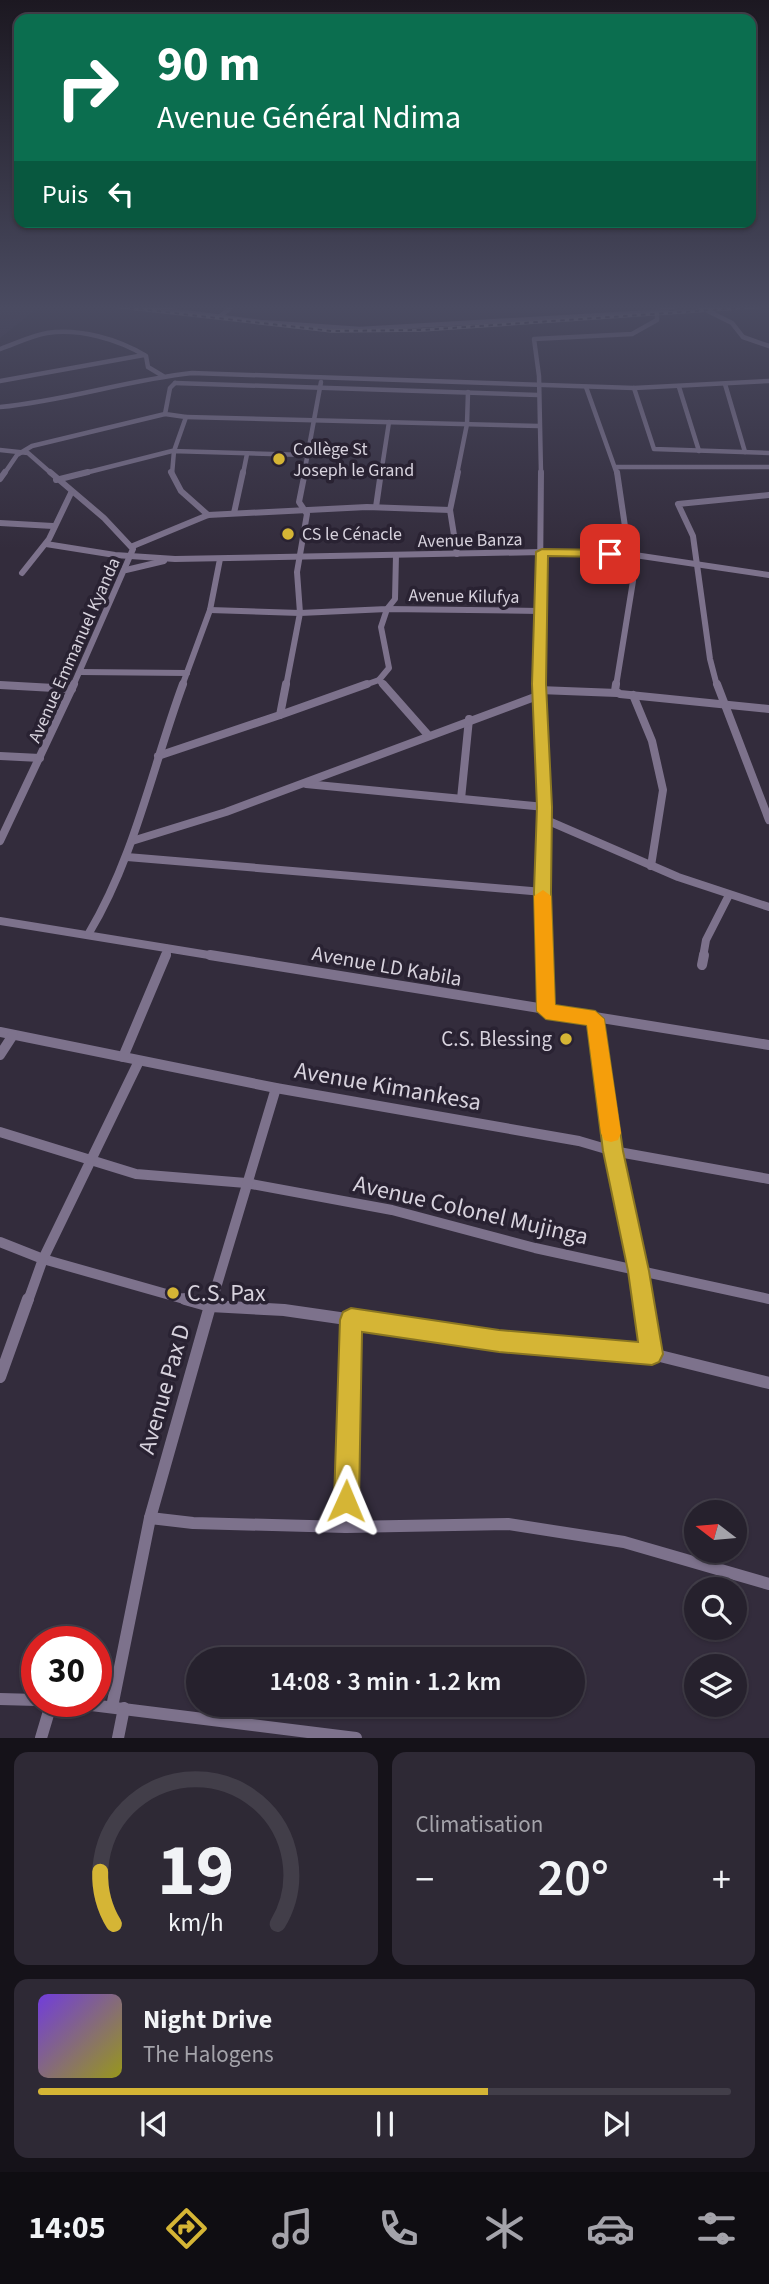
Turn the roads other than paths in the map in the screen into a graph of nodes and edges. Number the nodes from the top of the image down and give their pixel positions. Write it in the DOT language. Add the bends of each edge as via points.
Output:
graph roads {
  1 [pos="101,387"];
  2 [pos="171,387"];
  3 [pos="320,387"];
  4 [pos="343,387"];
  5 [pos="539,387"];
  6 [pos="586,387"];
  7 [pos="591,387"];
  8 [pos="674,387"];
  9 [pos="679,387"];
  10 [pos="726,387"];
  11 [pos="634,388"];
  12 [pos="468,393"];
  13 [pos="538,395"];
  14 [pos="0,407"];
  15 [pos="164,414"];
  16 [pos="186,417"];
  17 [pos="313,419"];
  18 [pos="389,422"];
  19 [pos="467,424"];
  20 [pos="538,426"];
  21 [pos="0,450"];
  22 [pos="21,451"];
  23 [pos="172,451"];
  24 [pos="699,451"];
  25 [pos="745,452"];
  26 [pos="769,453"];
  27 [pos="247,454"];
  28 [pos="306,455"];
  29 [pos="616,467"];
  30 [pos="769,467"];
  31 [pos="0,478"];
  32 [pos="56,480"];
  33 [pos="71,493"];
  34 [pos="769,495"];
  35 [pos="376,507"];
  36 [pos="450,510"];
  37 [pos="304,511"];
  38 [pos="234,513"];
  39 [pos="208,514"];
  40 [pos="0,523"];
  41 [pos="53,526"];
  42 [pos="46,544"];
  43 [pos="132,546"];
  44 [pos="542,552"];
  45 [pos="457,554"];
  46 [pos="628,554"];
  47 [pos="396,555"];
  48 [pos="131,556"];
  49 [pos="302,558"];
  50 [pos="175,559"];
  51 [pos="220,559"];
  52 [pos="698,562"];
  53 [pos="126,570"];
  54 [pos="22,573"];
  55 [pos="769,575"];
  56 [pos="387,609"];
  57 [pos="210,610"];
  58 [pos="540,611"];
  59 [pos="300,613"];
  60 [pos="80,672"];
  61 [pos="187,673"];
  62 [pos="379,680"];
  63 [pos="0,685"];
  64 [pos="72,689"];
  65 [pos="540,692"];
  66 [pos="617,693"];
  67 [pos="633,695"];
  68 [pos="722,703"];
  69 [pos="769,709"];
  70 [pos="280,715"];
  71 [pos="469,719"];
  72 [pos="428,735"];
  73 [pos="0,756"];
  74 [pos="158,756"];
  75 [pos="40,758"];
  76 [pos="303,784"];
  77 [pos="461,799"];
  78 [pos="545,807"];
  79 [pos="544,819"];
  80 [pos="769,820"];
  81 [pos="0,841"];
  82 [pos="132,841"];
  83 [pos="127,857"];
  84 [pos="651,866"];
  85 [pos="542,892"];
  86 [pos="729,895"];
  87 [pos="769,907"];
  88 [pos="0,921"];
  89 [pos="89,933"];
  90 [pos="168,949"];
  91 [pos="702,965"];
  92 [pos="546,1011"];
  93 [pos="595,1019"];
  94 [pos="0,1032"];
  95 [pos="13,1035"];
  96 [pos="769,1045"];
  97 [pos="0,1055"];
  98 [pos="123,1058"];
  99 [pos="139,1061"];
  100 [pos="276,1088"];
  101 [pos="0,1132"];
  102 [pos="613,1151"];
  103 [pos="92,1158"];
  104 [pos="769,1179"];
  105 [pos="246,1183"];
  106 [pos="0,1242"];
  107 [pos="43,1259"];
  108 [pos="639,1271"];
  109 [pos="769,1299"];
  110 [pos="209,1306"];
  111 [pos="351,1320"];
  112 [pos="652,1354"];
  113 [pos="0,1377"];
  114 [pos="769,1383"];
  115 [pos="150,1518"];
  116 [pos="346,1527"];
  117 [pos="769,1584"];
  118 [pos="0,1699"];
  119 [pos="21,1700"];
  120 [pos="112,1706"];
  121 [pos="118,1707"];
  122 [pos="47,1717"];
  123 [pos="41,1738"];
  124 [pos="118,1738"];
  125 [pos="356,1738"];
  1 -- 14 [label="street" via="28,406"];
  2 -- 15 [label="street"];
  3 -- 17 [label="street"];
  4 -- 12 [label="street"];
  5 -- 13 [label="street"];
  6 -- 29 [label="street"];
  7 -- 11 [label="street"];
  8 -- 11 [label="street"];
  9 -- 24 [label="street"];
  10 -- 25 [label="street"];
  11 -- 24 [label="street" via="653,449"];
  12 -- 13 [label="street"];
  12 -- 19 [label="street"];
  13 -- 20 [label="street"];
  15 -- 16 [label="street"];
  15 -- 22 [label="street"];
  16 -- 17 [label="street"];
  16 -- 23 [label="street"];
  17 -- 18 [label="street"];
  17 -- 28 [label="street"];
  18 -- 19 [label="street"];
  18 -- 35 [label="street"];
  19 -- 20 [label="street"];
  19 -- 36 [label="street"];
  20 -- 44 [label="street"];
  21 -- 22 [label="street"];
  22 -- 31 [label="street"];
  22 -- 32 [label="street, Avenue Emmanuel Kyanda"];
  23 -- 27 [label="street"];
  23 -- 32 [label="street"];
  23 -- 39 [label="street" via="173,483"];
  24 -- 25 [label="street"];
  25 -- 26 [label="street"];
  27 -- 28 [label="street"];
  27 -- 38 [label="street"];
  28 -- 37 [label="street" via="299,502"];
  29 -- 30 [label="street"];
  29 -- 46 [label="street"];
  32 -- 33 [label="street, Avenue Emmanuel Kyanda"];
  33 -- 41 [label="street"];
  33 -- 43 [label="street, Avenue Emmanuel Kyanda"];
  34 -- 52 [label="street" via="678,502"];
  35 -- 36 [label="street"];
  35 -- 37 [label="street"];
  36 -- 45 [label="street"];
  37 -- 38 [label="street"];
  37 -- 49 [label="street"];
  38 -- 39 [label="street"];
  39 -- 43 [label="street"];
  40 -- 41 [label="street"];
  41 -- 42 [label="street"];
  42 -- 48 [label="street, Avenue Banza"];
  42 -- 54 [label="street" via="30,557"];
  43 -- 48 [label="street, Avenue Emmanuel Kyanda"];
  44 -- 45 [label="street, Avenue Banza"];
  44 -- 46 [label="street, Avenue Banza"];
  44 -- 58 [label="street"];
  45 -- 47 [label="street, Avenue Banza"];
  46 -- 52 [label="street, Avenue Banza"];
  46 -- 66 [label="street" via="633,581"];
  47 -- 49 [label="street, Avenue Banza"];
  47 -- 56 [label="street" via="395,599"];
  48 -- 50 [label="street, Avenue Banza"];
  48 -- 53 [label="street, Avenue Emmanuel Kyanda"];
  49 -- 51 [label="street, Avenue Banza"];
  49 -- 59 [label="street" via="297,572"];
  50 -- 51 [label="street, Avenue Banza"];
  50 -- 53 [label="street"];
  51 -- 57 [label="street"];
  52 -- 55 [label="street, Avenue Banza"];
  52 -- 68 [label="street" via="709,659"];
  53 -- 60 [label="street, Avenue Emmanuel Kyanda"];
  56 -- 58 [label="street, Avenue Kilufya"];
  56 -- 59 [label="street, Avenue Kilufya"];
  56 -- 62 [label="street" via="380,627 389,668"];
  57 -- 59 [label="street, Avenue Kilufya"];
  57 -- 61 [label="street"];
  58 -- 65 [label="street"];
  59 -- 70 [label="street"];
  60 -- 61 [label="street"];
  60 -- 64 [label="street, Avenue Emmanuel Kyanda"];
  61 -- 74 [label="street"];
  62 -- 70 [label="street"];
  62 -- 72 [label="street"];
  63 -- 64 [label="street"];
  64 -- 75 [label="street, Avenue Emmanuel Kyanda"];
  65 -- 66 [label="street"];
  65 -- 71 [label="street"];
  65 -- 78 [label="street"];
  66 -- 67 [label="street"];
  67 -- 68 [label="street"];
  67 -- 84 [label="street" via="652,741 663,790"];
  68 -- 69 [label="street"];
  68 -- 80 [label="street"];
  70 -- 74 [label="street"];
  71 -- 72 [label="street"];
  71 -- 77 [label="street"];
  72 -- 76 [label="street"];
  73 -- 75 [label="street"];
  74 -- 82 [label="street"];
  75 -- 81 [label="street, Avenue Emmanuel Kyanda"];
  76 -- 77 [label="street"];
  76 -- 82 [label="street"];
  77 -- 78 [label="street"];
  78 -- 79 [label="street"];
  79 -- 84 [label="street"];
  79 -- 85 [label="street"];
  82 -- 83 [label="street"];
  83 -- 85 [label="street"];
  83 -- 89 [label="street"];
  84 -- 86 [label="street"];
  85 -- 92 [label="street"];
  86 -- 87 [label="street"];
  86 -- 91 [label="street" via="706,940"];
  88 -- 89 [label="street, Avenue LD Kabila"];
  89 -- 90 [label="street, Avenue LD Kabila"];
  90 -- 92 [label="street, Avenue LD Kabila"];
  90 -- 98 [label="street"];
  92 -- 93 [label="street, Avenue LD Kabila"];
  93 -- 96 [label="street, Avenue LD Kabila"];
  93 -- 102 [label="street"];
  94 -- 95 [label="street, Avenue Kimankesa"];
  95 -- 97 [label="street"];
  95 -- 98 [label="street, Avenue Kimankesa"];
  98 -- 99 [label="street, Avenue Kimankesa"];
  99 -- 100 [label="street, Avenue Kimankesa"];
  99 -- 103 [label="street"];
  100 -- 102 [label="street, Avenue Kimankesa" via="579,1140"];
  100 -- 105 [label="street, Avenue Pax D"];
  101 -- 103 [label="street, Avenue Colonel Mujinga"];
  102 -- 104 [label="street, Avenue Kimankesa"];
  102 -- 108 [label="street"];
  103 -- 105 [label="street, Avenue Colonel Mujinga" via="136,1174"];
  103 -- 107 [label="street"];
  105 -- 108 [label="street, Avenue Colonel Mujinga" via="392,1210"];
  105 -- 110 [label="street, Avenue Pax D"];
  106 -- 107 [label="street"];
  107 -- 110 [label="street"];
  107 -- 113 [label="street"];
  108 -- 109 [label="street, Avenue Colonel Mujinga"];
  108 -- 112 [label="street"];
  110 -- 111 [label="street"];
  110 -- 115 [label="street, Avenue Pax D"];
  111 -- 112 [label="street" via="499,1341"];
  111 -- 116 [label="street"];
  112 -- 114 [label="street"];
  115 -- 116 [label="street"];
  115 -- 121 [label="street, Avenue Pax D"];
  116 -- 117 [label="street" via="508,1524 624,1542"];
  118 -- 119 [label="street"];
  120 -- 121 [label="street"];
  121 -- 124 [label="street, Avenue Pax D"];
  121 -- 125 [label="street"];
  122 -- 123 [label="street"];
}
